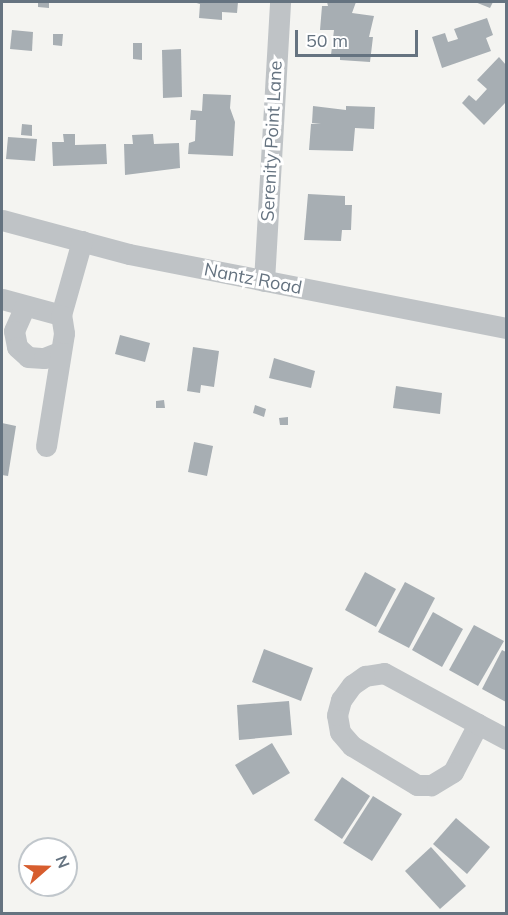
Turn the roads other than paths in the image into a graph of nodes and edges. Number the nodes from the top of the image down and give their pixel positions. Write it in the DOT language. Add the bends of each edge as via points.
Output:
graph roads {
  1 [pos="280,2"];
  2 [pos="2,220"];
  3 [pos="82,242"];
  4 [pos="264,281"];
  5 [pos="2,299"];
  6 [pos="26,306"];
  7 [pos="61,315"];
  8 [pos="507,328"];
  9 [pos="60,352"];
  10 [pos="46,446"];
  11 [pos="478,724"];
  12 [pos="507,739"];
  1 -- 4 [label="street, Serenity Point Lane"];
  2 -- 3 [label="street, Nantz Road"];
  3 -- 4 [label="street, Nantz Road"];
  3 -- 7 [label="street"];
  4 -- 8 [label="street, Nantz Road"];
  5 -- 6 [label="street"];
  6 -- 7 [label="street"];
  6 -- 9 [label="street" via="14,331 17,347 28,357 44,358"];
  7 -- 9 [label="street" via="64,333"];
  9 -- 10 [label="street"];
  11 -- 11 [label="street" via="384,673 365,676 352,685 340,700 337,715 340,732 352,746 417,785 431,785 453,772"];
  11 -- 12 [label="street"];
}
